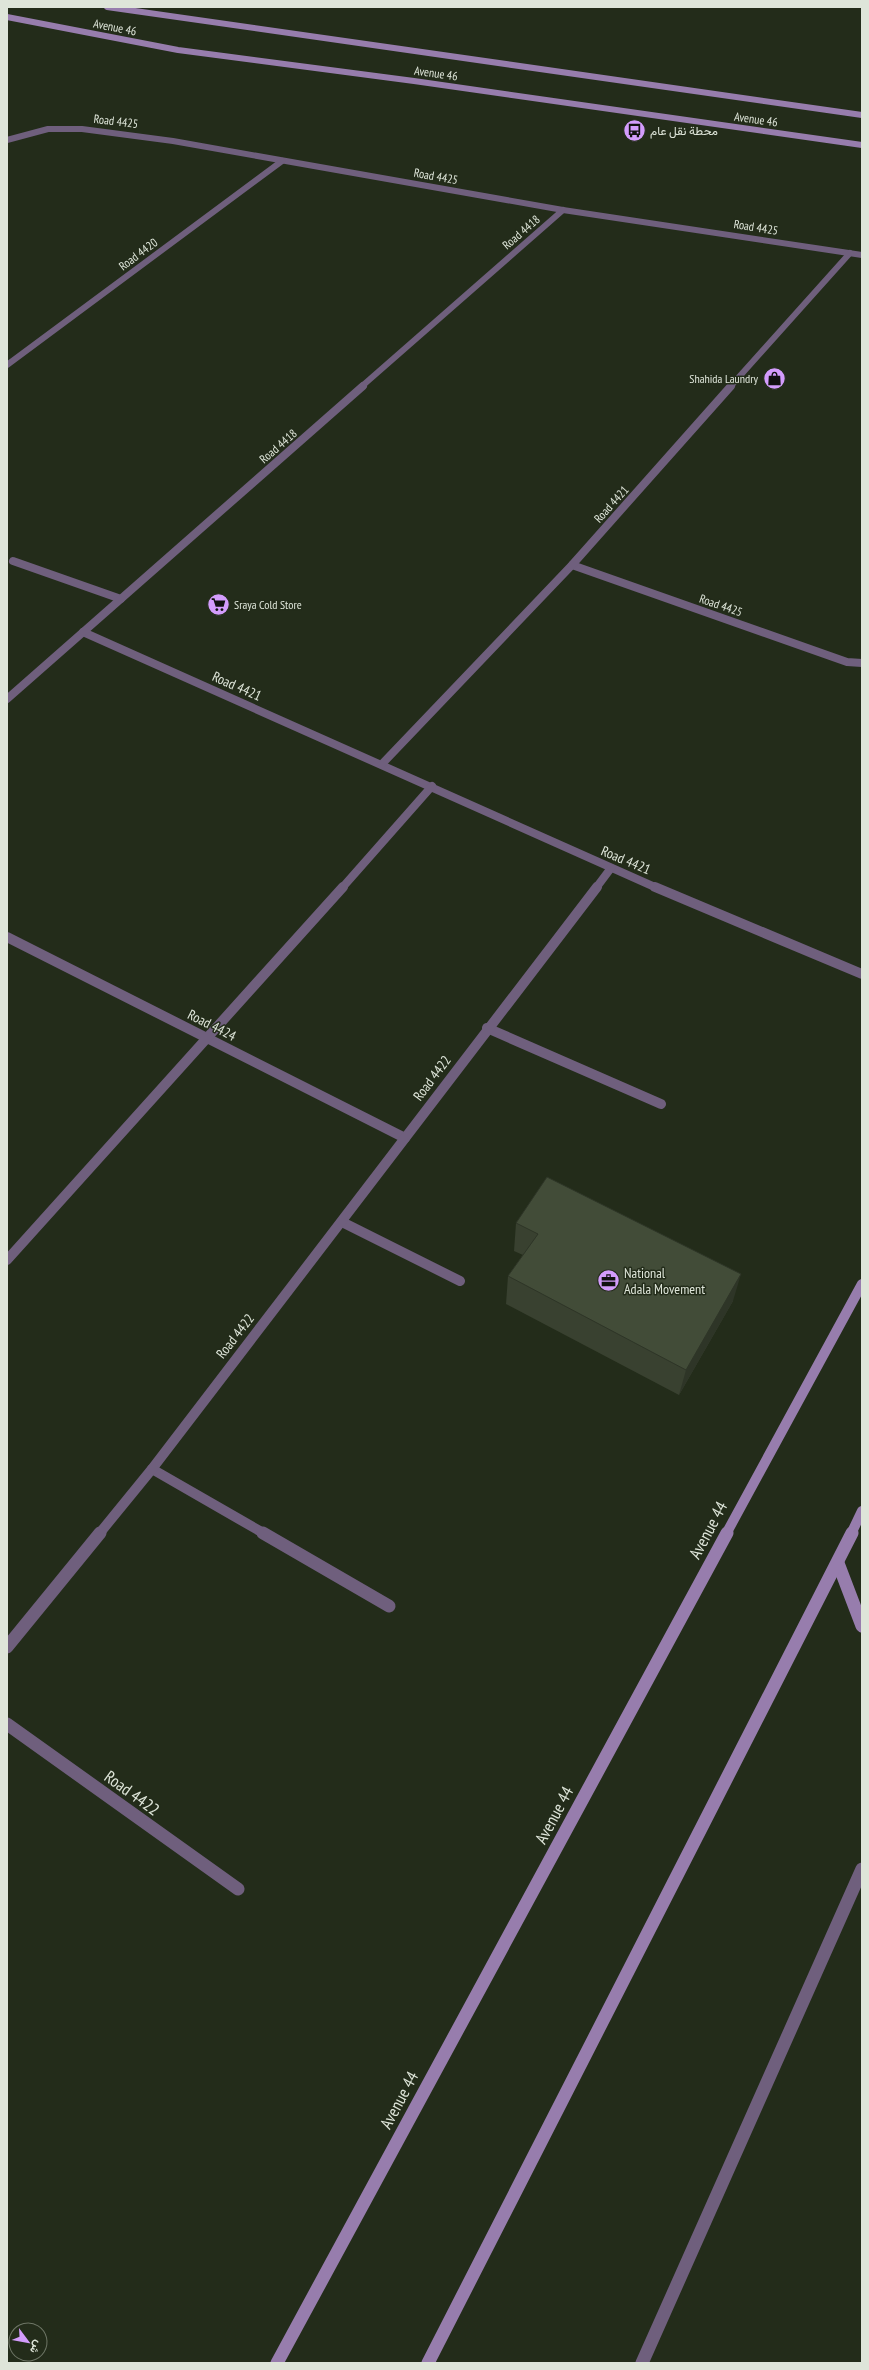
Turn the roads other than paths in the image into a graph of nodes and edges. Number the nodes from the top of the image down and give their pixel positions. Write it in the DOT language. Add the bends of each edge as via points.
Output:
graph roads {
  1 [pos="107,7"];
  2 [pos="117,8"];
  3 [pos="7,18"];
  4 [pos="862,115"];
  5 [pos="7,140"];
  6 [pos="862,145"];
  7 [pos="282,161"];
  8 [pos="563,210"];
  9 [pos="850,253"];
  10 [pos="862,255"];
  11 [pos="7,365"];
  12 [pos="13,561"];
  13 [pos="572,565"];
  14 [pos="121,599"];
  15 [pos="82,632"];
  16 [pos="862,663"];
  17 [pos="7,699"];
  18 [pos="382,764"];
  19 [pos="432,786"];
  20 [pos="611,868"];
  21 [pos="7,937"];
  22 [pos="862,974"];
  23 [pos="487,1028"];
  24 [pos="208,1039"];
  25 [pos="661,1104"];
  26 [pos="405,1138"];
  27 [pos="342,1222"];
  28 [pos="7,1260"];
  29 [pos="460,1280"];
  30 [pos="862,1284"];
  31 [pos="152,1468"];
  32 [pos="862,1511"];
  33 [pos="838,1563"];
  34 [pos="389,1606"];
  35 [pos="862,1626"];
  36 [pos="7,1647"];
  37 [pos="7,1724"];
  38 [pos="862,1868"];
  39 [pos="238,1889"];
  40 [pos="277,2363"];
  41 [pos="428,2363"];
  42 [pos="642,2363"];
  1 -- 2 [label="main road, Avenue 46"];
  2 -- 4 [label="main road, Avenue 46"];
  3 -- 6 [label="main road, Avenue 46" via="178,50"];
  5 -- 7 [label="street, Road 4425" via="48,129 82,129 173,140"];
  7 -- 8 [label="street, Road 4425"];
  7 -- 11 [label="street, Road 4420"];
  8 -- 9 [label="street, Road 4425"];
  8 -- 14 [label="street, Road 4418"];
  9 -- 10 [label="street, Road 4425"];
  9 -- 13 [label="street, Road 4421"];
  12 -- 14 [label="street"];
  13 -- 16 [label="street, Road 4425" via="847,662"];
  13 -- 18 [label="street, Road 4421"];
  14 -- 15 [label="street, Road 4418"];
  15 -- 17 [label="street, Road 4418"];
  15 -- 18 [label="street, Road 4421"];
  18 -- 19 [label="street, Road 4421"];
  19 -- 20 [label="street, Road 4421"];
  19 -- 24 [label="street"];
  20 -- 22 [label="street, Road 4421"];
  20 -- 23 [label="street, Road 4422"];
  21 -- 24 [label="street, Road 4424"];
  23 -- 25 [label="street"];
  23 -- 26 [label="street, Road 4422"];
  24 -- 26 [label="street, Road 4424"];
  24 -- 28 [label="street"];
  26 -- 27 [label="street, Road 4422"];
  27 -- 29 [label="street"];
  27 -- 31 [label="street, Road 4422"];
  30 -- 40 [label="main road, Avenue 44"];
  31 -- 34 [label="street"];
  31 -- 36 [label="street, Road 4422"];
  32 -- 33 [label="main road"];
  33 -- 35 [label="main road"];
  33 -- 41 [label="main road"];
  37 -- 39 [label="street, Road 4422"];
  38 -- 42 [label="street"];
}
